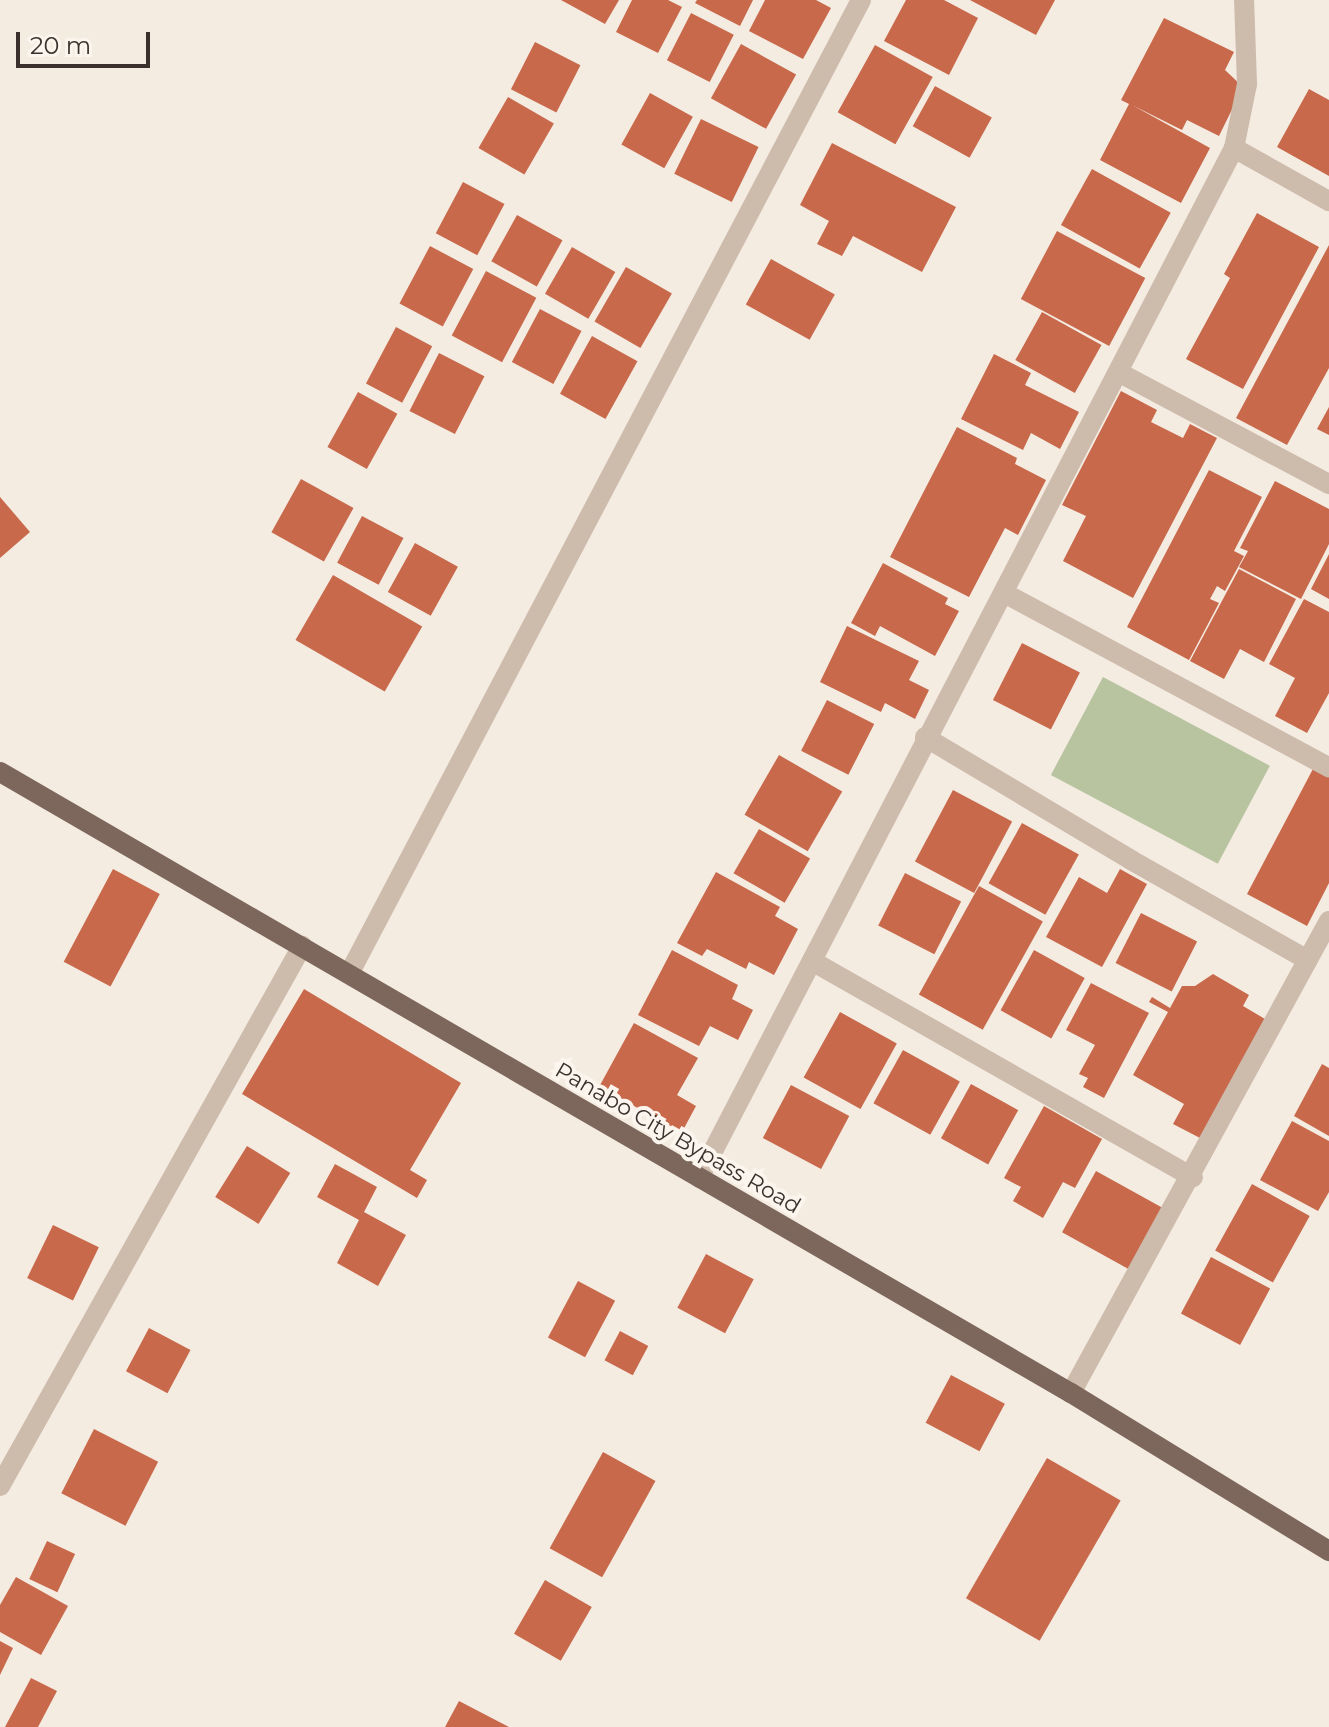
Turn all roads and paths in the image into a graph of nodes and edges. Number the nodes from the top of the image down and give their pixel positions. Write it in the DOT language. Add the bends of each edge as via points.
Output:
graph roads {
  1 [pos="861,0"];
  2 [pos="1244,0"];
  3 [pos="1234,148"];
  4 [pos="1329,201"];
  5 [pos="1120,373"];
  6 [pos="1329,484"];
  7 [pos="1004,593"];
  8 [pos="925,737"];
  9 [pos="1329,767"];
  10 [pos="0,772"];
  11 [pos="1329,921"];
  12 [pos="302,946"];
  13 [pos="1308,960"];
  14 [pos="812,961"];
  15 [pos="349,974"];
  16 [pos="1193,1177"];
  17 [pos="699,1178"];
  18 [pos="1071,1393"];
  19 [pos="0,1486"];
  20 [pos="1329,1551"];
  1 -- 15 [label="street"];
  2 -- 3 [label="street" via="1247,84"];
  3 -- 4 [label="street"];
  3 -- 5 [label="street"];
  5 -- 6 [label="street"];
  5 -- 7 [label="street"];
  7 -- 8 [label="street"];
  7 -- 9 [label="street"];
  8 -- 13 [label="street"];
  8 -- 14 [label="street"];
  10 -- 12 [label="main road, Panabo City Bypass Road"];
  11 -- 13 [label="street"];
  12 -- 15 [label="main road, Panabo City Bypass Road"];
  12 -- 19 [label="street"];
  13 -- 16 [label="street"];
  14 -- 16 [label="street"];
  14 -- 17 [label="street"];
  15 -- 17 [label="main road, Panabo City Bypass Road"];
  16 -- 18 [label="street"];
  17 -- 18 [label="main road, Panabo City Bypass Road"];
  18 -- 20 [label="main road, Panabo City Bypass Road"];
}
